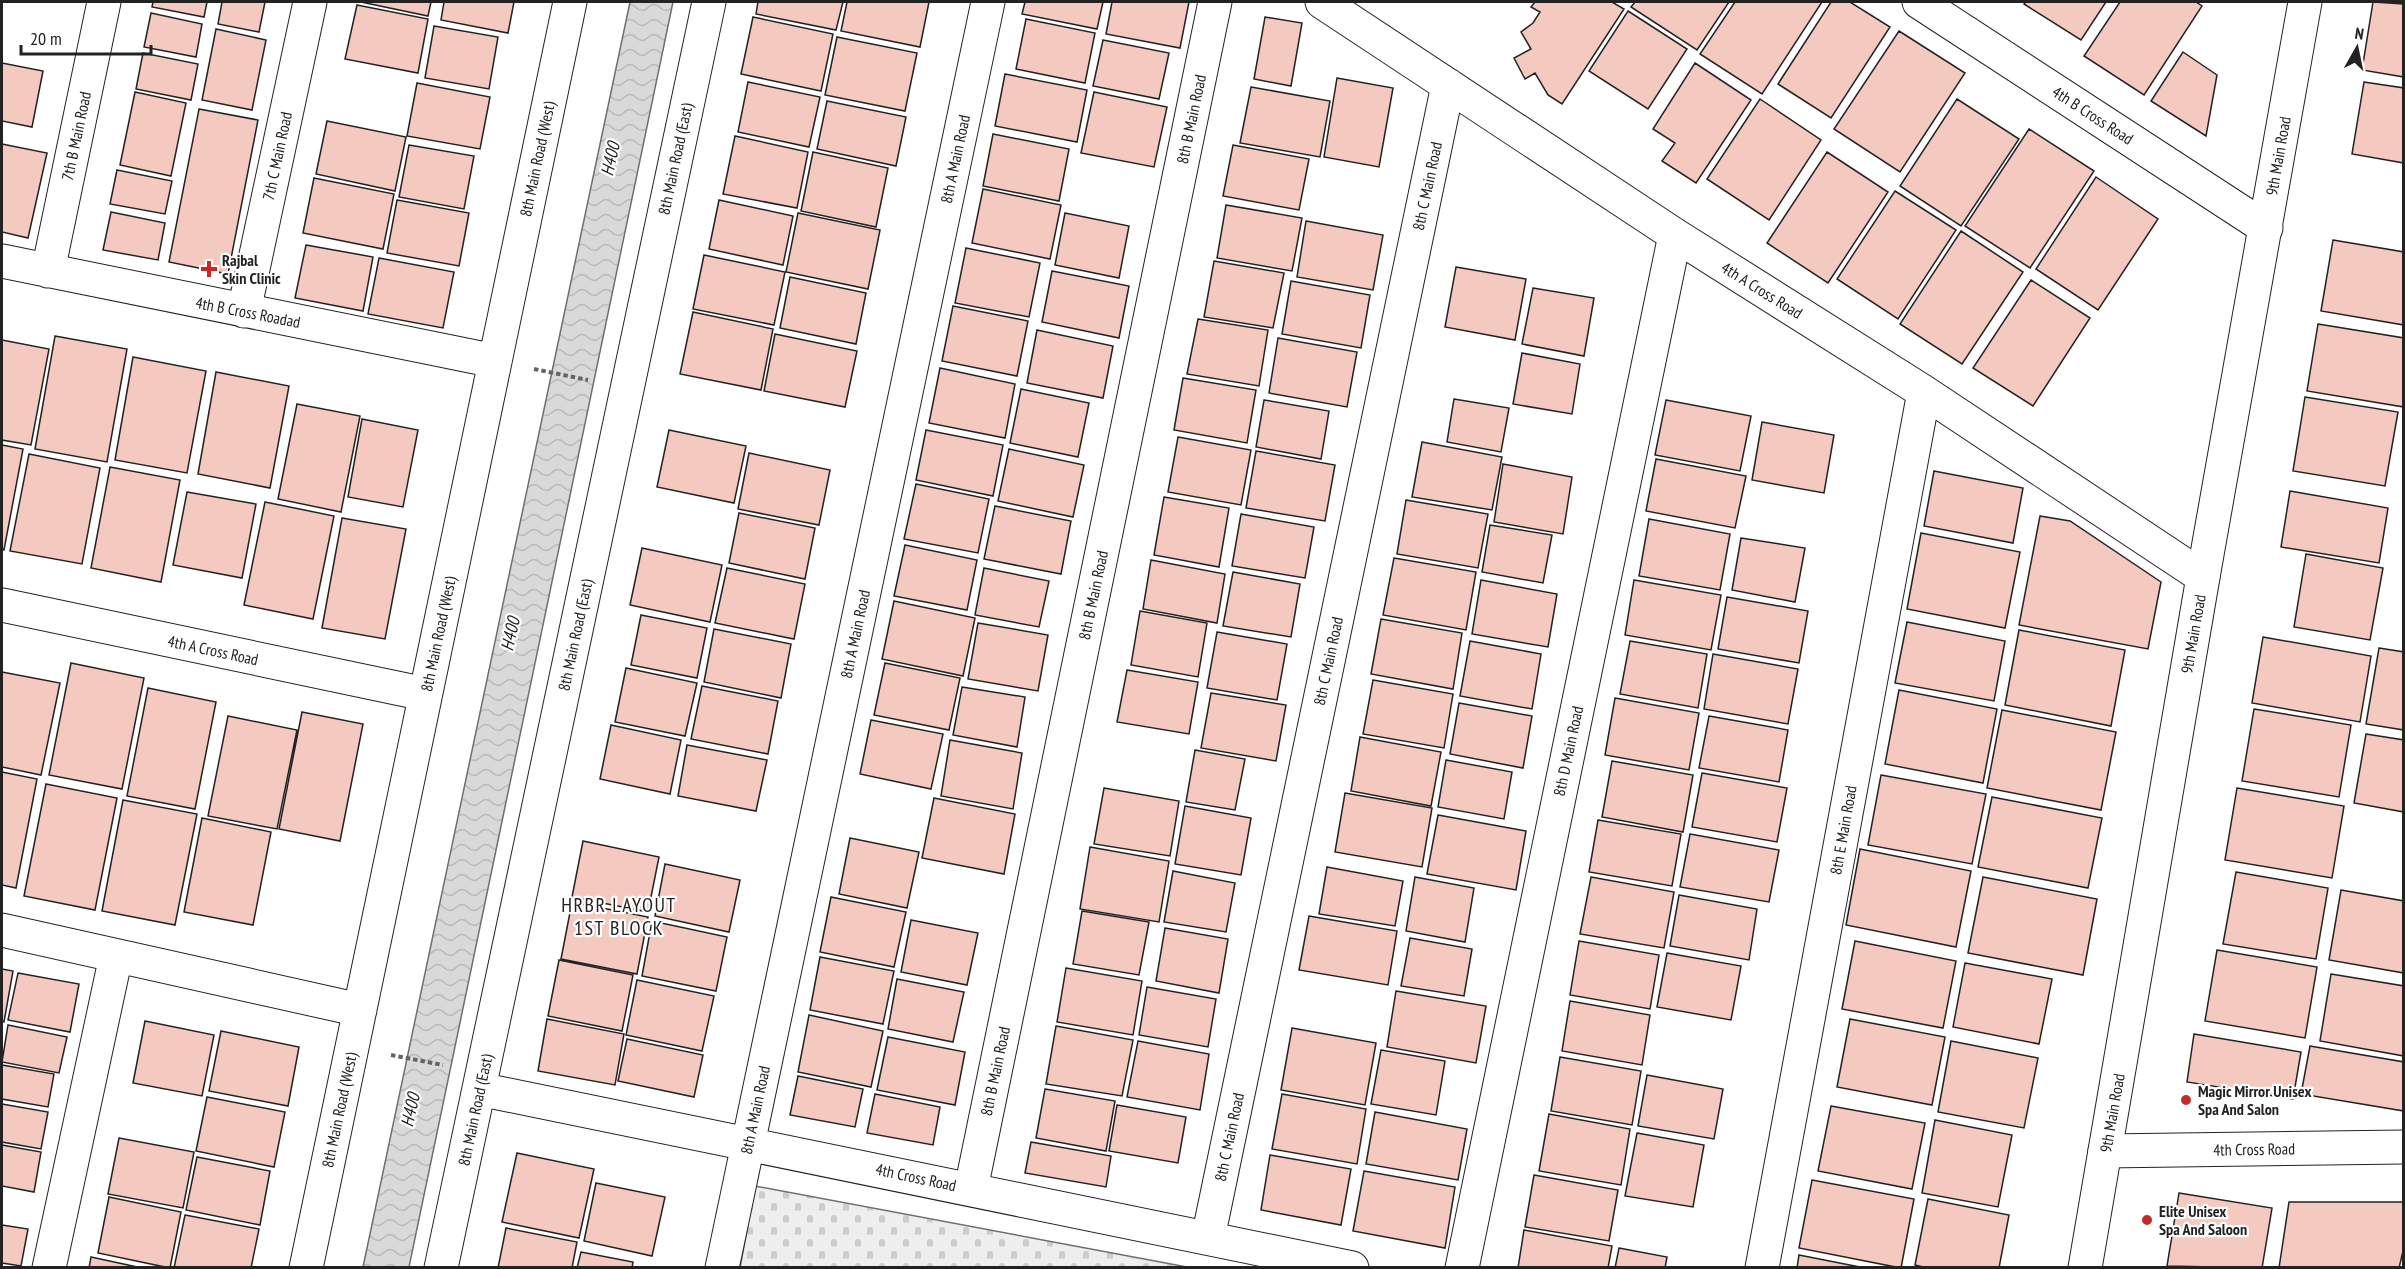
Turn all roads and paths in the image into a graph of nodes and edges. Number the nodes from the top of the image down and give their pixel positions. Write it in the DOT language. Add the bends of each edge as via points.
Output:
graph roads {
  1 [pos="104,2"];
  2 [pos="310,2"];
  3 [pos="570,2"];
  4 [pos="708,2"];
  5 [pos="988,2"];
  6 [pos="1215,2"];
  7 [pos="1322,2"];
  8 [pos="1919,2"];
  9 [pos="2305,2"];
  10 [pos="1448,85"];
  11 [pos="2266,228"];
  12 [pos="1675,235"];
  13 [pos="2,261"];
  14 [pos="48,271"];
  15 [pos="244,311"];
  16 [pos="495,361"];
  17 [pos="536,369"];
  18 [pos="594,381"];
  19 [pos="1924,392"];
  20 [pos="2203,577"];
  21 [pos="2,605"];
  22 [pos="425,694"];
  23 [pos="2,930"];
  24 [pos="116,956"];
  25 [pos="360,1010"];
  26 [pos="389,1055"];
  27 [pos="451,1067"];
  28 [pos="479,1089"];
  29 [pos="748,1142"];
  30 [pos="2403,1147"];
  31 [pos="2105,1151"];
  32 [pos="971,1189"];
  33 [pos="1208,1238"];
  34 [pos="49,1268"];
  35 [pos="306,1268"];
  36 [pos="441,1268"];
  37 [pos="722,1268"];
  38 [pos="1352,1268"];
  39 [pos="1462,1268"];
  40 [pos="1762,1268"];
  41 [pos="2085,1268"];
  1 -- 14 [label="street, 7th B Main Road"];
  2 -- 15 [label="street, 7th C Main Road"];
  3 -- 16 [label="street, 8th Main Road (West)"];
  4 -- 28 [label="street, 8th Main Road (East)"];
  5 -- 29 [label="street, 8th A Main Road"];
  6 -- 32 [label="street, 8th B Main Road"];
  7 -- 10 [label="street, 4th A Cross Road"];
  8 -- 11 [label="street, 4th B Cross Road"];
  9 -- 11 [label="street, 9th Main Road"];
  10 -- 12 [label="street, 4th A Cross Road"];
  10 -- 33 [label="street, 8th C Main Road"];
  11 -- 20 [label="street, 9th Main Road"];
  12 -- 19 [label="street, 4th A Cross Road"];
  12 -- 39 [label="street, 8th D Main Road"];
  13 -- 14 [label="street, 4th B Cross Roadad"];
  14 -- 15 [label="street, 4th B Cross Roadad"];
  15 -- 16 [label="street, 4th B Cross Roadad"];
  16 -- 22 [label="street, 8th Main Road (West)"];
  17 -- 18 [label="path"];
  19 -- 20 [label="street, 4th A Cross Road"];
  19 -- 40 [label="street, 8th E Main Road"];
  20 -- 31 [label="street, 9th Main Road"];
  21 -- 22 [label="street, 4th A Cross Road"];
  22 -- 25 [label="street, 8th Main Road (West)"];
  23 -- 24 [label="street"];
  24 -- 25 [label="street"];
  24 -- 34 [label="street"];
  25 -- 35 [label="street, 8th Main Road (West)"];
  26 -- 27 [label="path"];
  28 -- 29 [label="street, 4th Cross Road"];
  28 -- 36 [label="street, 8th Main Road (East)"];
  29 -- 32 [label="street, 4th Cross Road"];
  29 -- 37 [label="street, 8th A Main Road"];
  30 -- 31 [label="street, 4th Cross Road"];
  31 -- 41 [label="street, 9th Main Road"];
  32 -- 33 [label="street, 4th Cross Road"];
  33 -- 38 [label="street, 4th Cross Road"];
}
